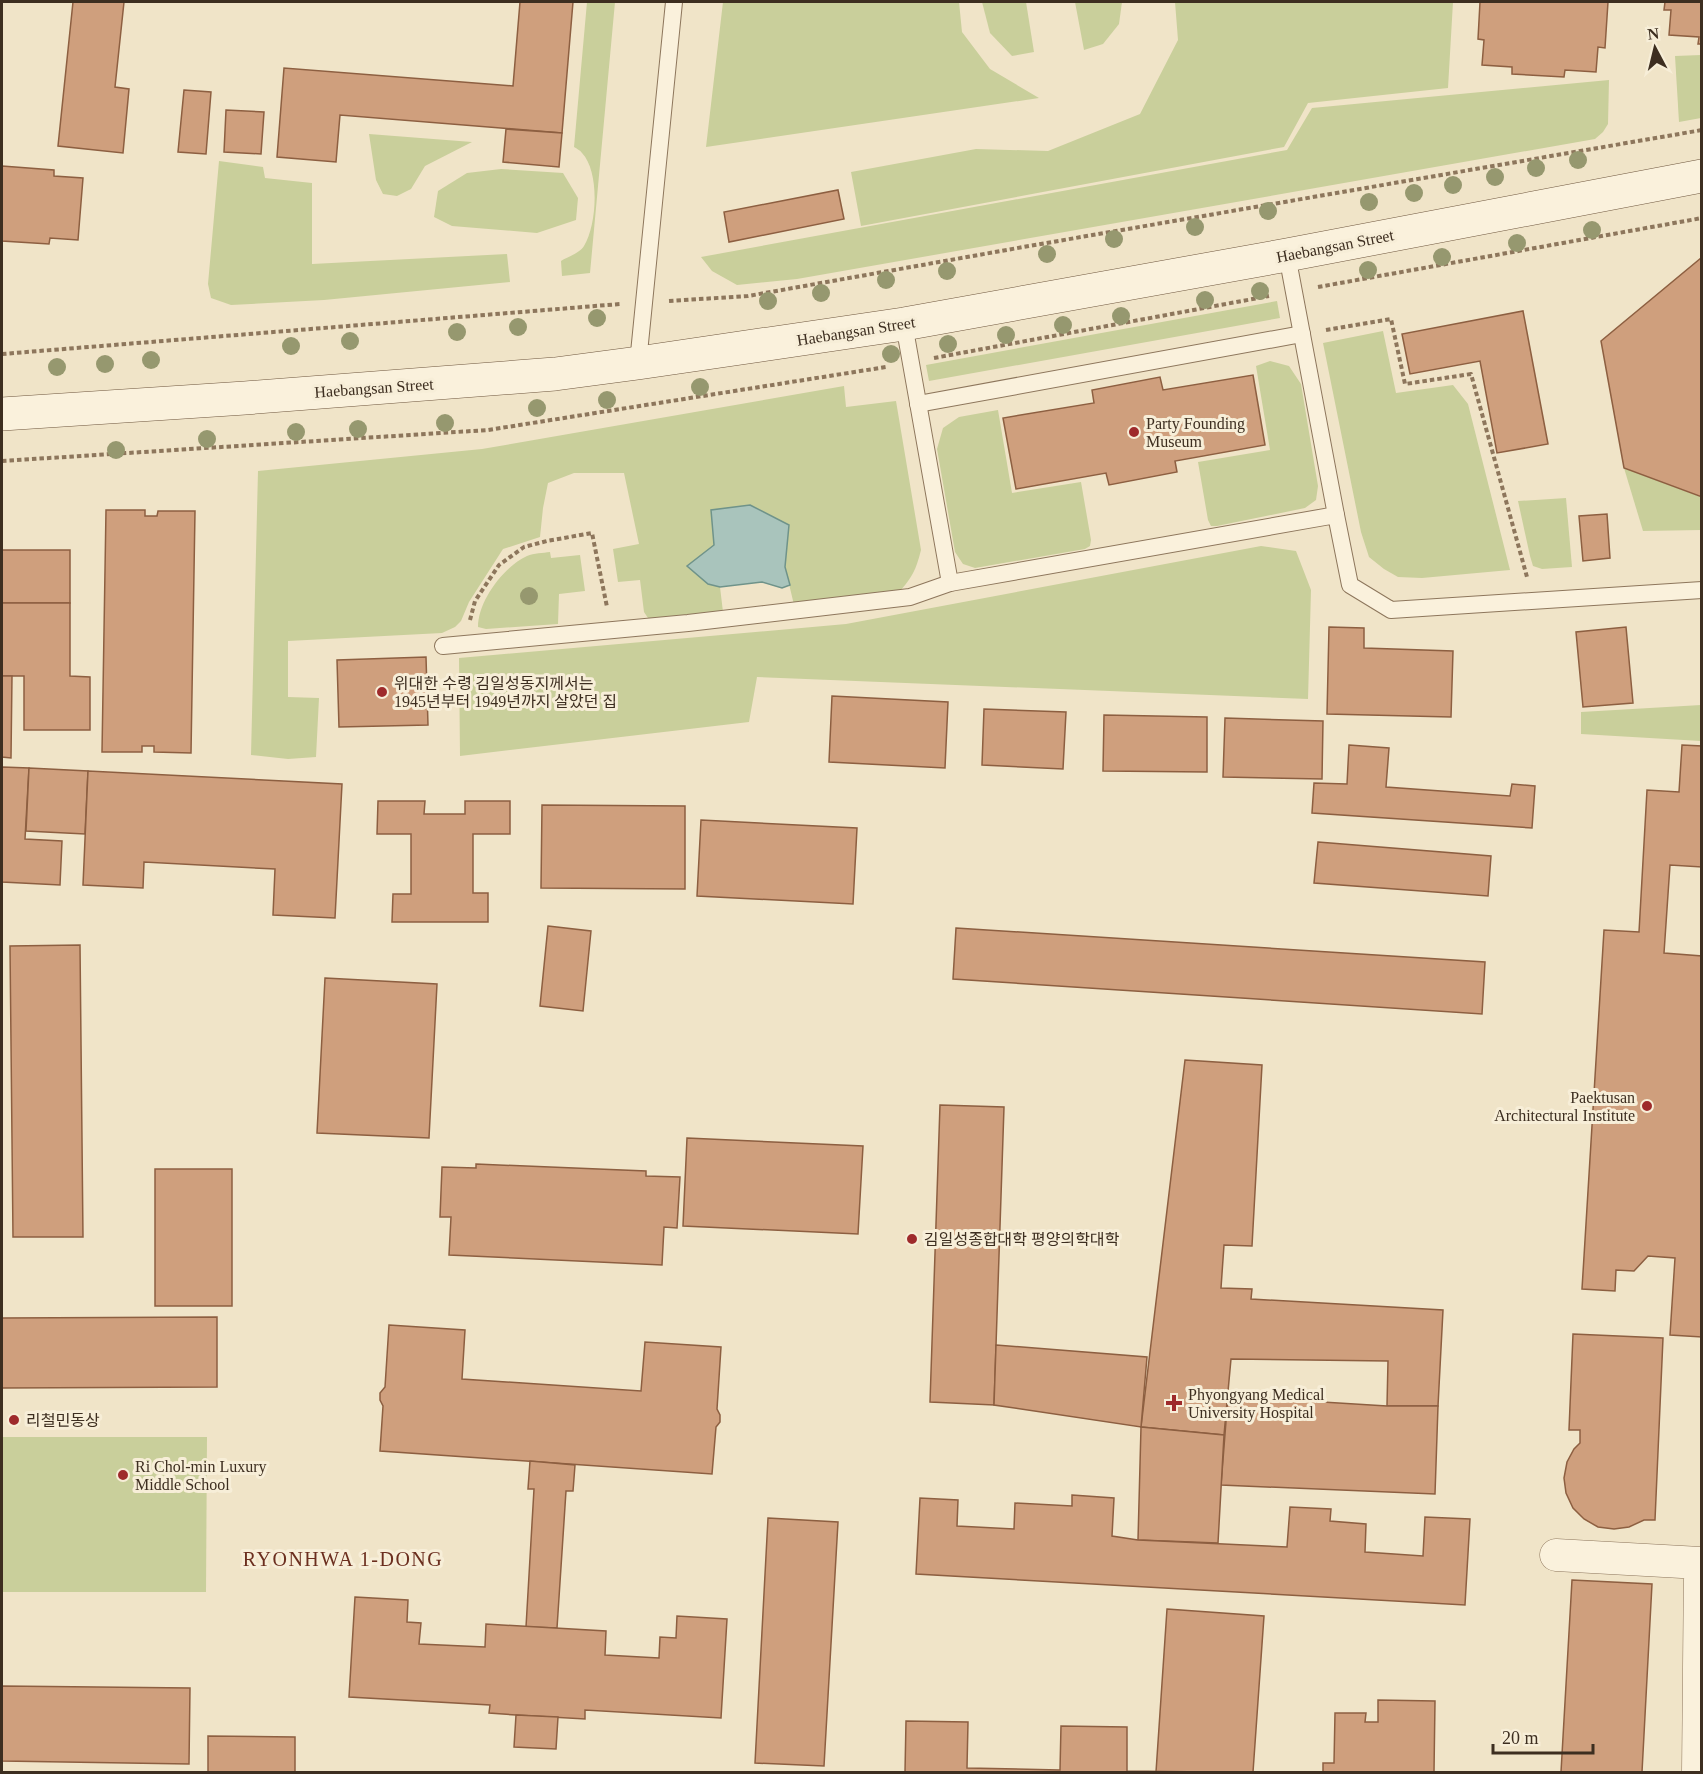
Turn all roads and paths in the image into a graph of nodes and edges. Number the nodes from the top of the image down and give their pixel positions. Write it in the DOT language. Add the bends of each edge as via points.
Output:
graph roads {
  1 [pos="674,2"];
  2 [pos="1701,130"];
  3 [pos="1701,176"];
  4 [pos="1287,255"];
  5 [pos="644,302"];
  6 [pos="904,324"];
  7 [pos="1302,333"];
  8 [pos="2,354"];
  9 [pos="638,363"];
  10 [pos="918,404"];
  11 [pos="2,414"];
  12 [pos="1336,515"];
  13 [pos="950,583"];
  14 [pos="603,587"];
  15 [pos="1701,590"];
  16 [pos="1533,601"];
  17 [pos="464,644"];
  18 [pos="443,646"];
  19 [pos="1556,1555"];
  20 [pos="1698,1773"];
  1 -- 5 [label="lane"];
  2 -- 5 [label="path" via="748,296"];
  3 -- 4 [label="main road, Haebangsan Street"];
  4 -- 6 [label="main road, Haebangsan Street"];
  4 -- 7 [label="lane"];
  5 -- 8 [label="path"];
  5 -- 9 [label="lane"];
  6 -- 9 [label="main road, Haebangsan Street"];
  6 -- 10 [label="lane"];
  7 -- 10 [label="lane"];
  7 -- 12 [label="lane"];
  7 -- 16 [label="path" via="1391,319 1405,384 1471,374"];
  9 -- 11 [label="main road, Haebangsan Street" via="555,374"];
  10 -- 13 [label="lane"];
  12 -- 13 [label="lane"];
  12 -- 16 [label="lane" via="1350,585 1391,610"];
  13 -- 17 [label="lane" via="910,597"];
  14 -- 17 [label="path" via="592,533 524,548 499,565 475,601"];
  15 -- 16 [label="lane"];
  17 -- 18 [label="lane"];
  19 -- 20 [label="street" via="1700,1563"];
}
